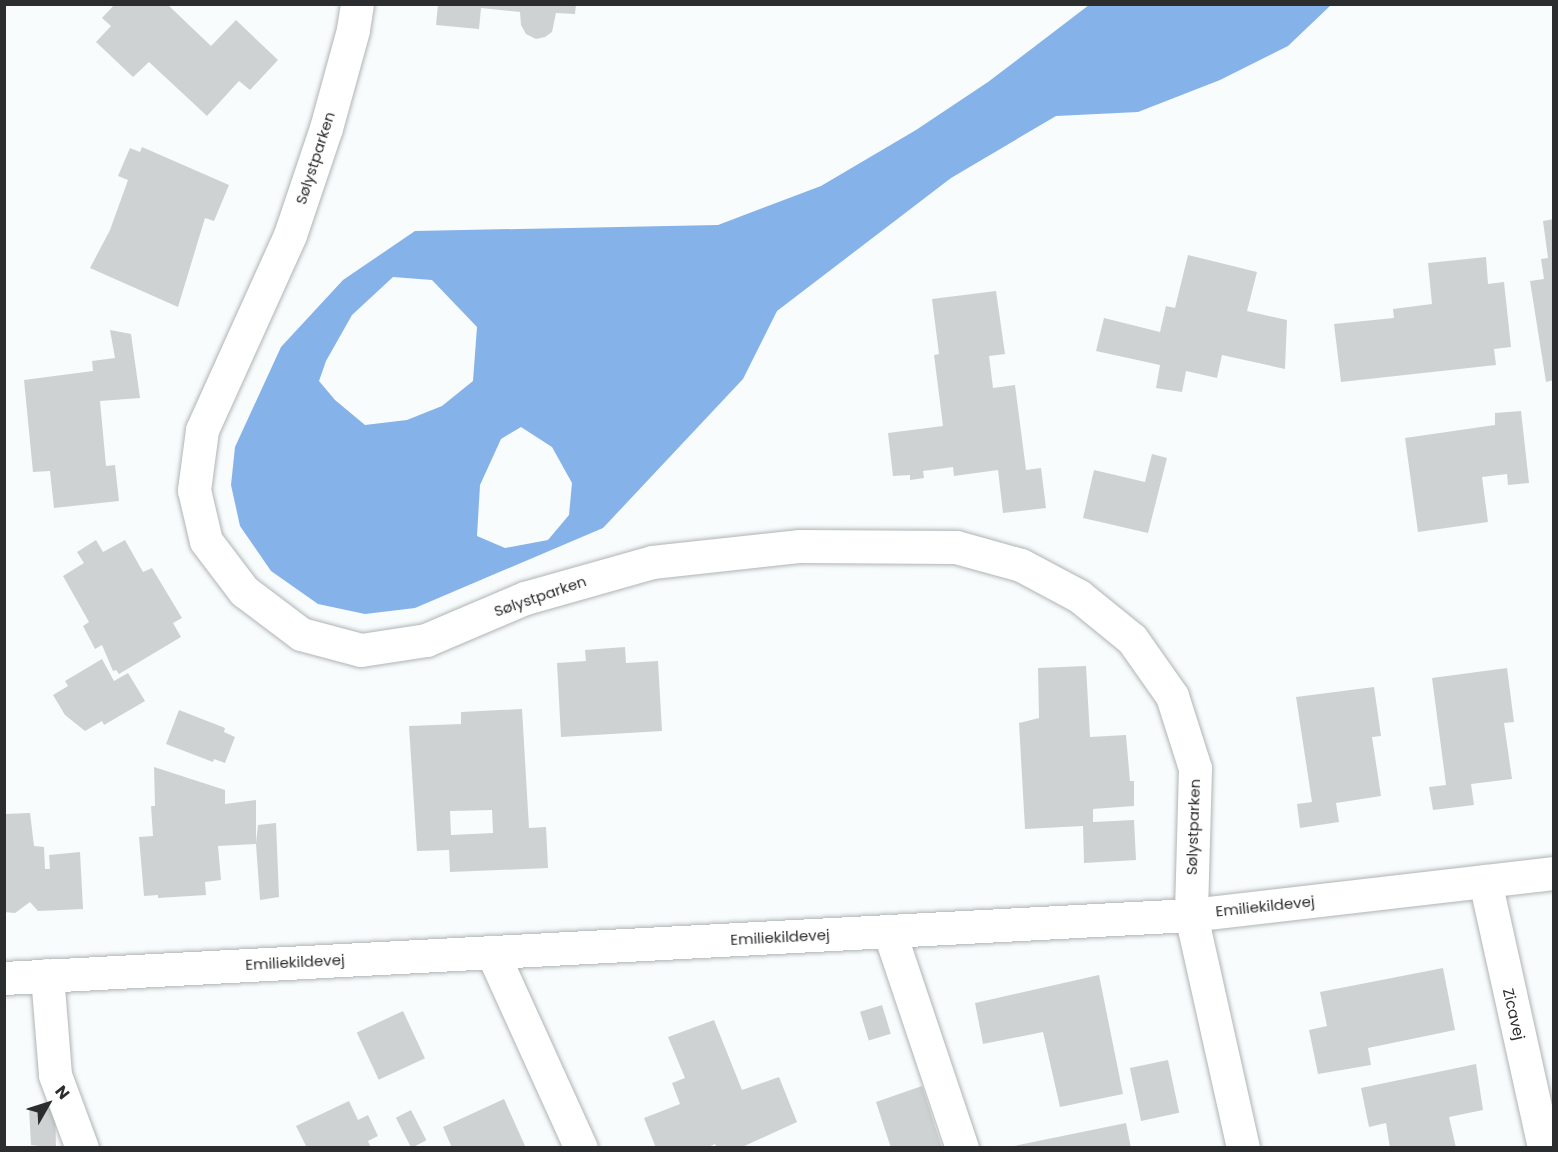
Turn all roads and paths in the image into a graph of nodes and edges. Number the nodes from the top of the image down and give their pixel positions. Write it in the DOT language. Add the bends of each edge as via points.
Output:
graph roads {
  1 [pos="357,4"];
  2 [pos="1554,873"];
  3 [pos="1485,881"];
  4 [pos="1191,915"];
  5 [pos="889,931"];
  6 [pos="492,952"];
  7 [pos="47,975"];
  8 [pos="4,978"];
  9 [pos="82,1148"];
  10 [pos="581,1148"];
  11 [pos="963,1148"];
  12 [pos="1243,1148"];
  13 [pos="1544,1148"];
  1 -- 4 [label="street, Sølystparken" via="354,30 329,117 290,235 202,430 194,490 206,541 244,591 301,634 361,650 426,640 525,598 652,562 800,546 956,547 1021,565 1079,596 1132,639 1172,696 1195,768"];
  2 -- 3 [label="street, Emiliekildevej"];
  3 -- 4 [label="street, Emiliekildevej"];
  3 -- 13 [label="street, Zicavej"];
  4 -- 5 [label="street, Emiliekildevej"];
  4 -- 12 [label="street, Sølystparken"];
  5 -- 6 [label="street, Emiliekildevej"];
  5 -- 11 [label="street"];
  6 -- 7 [label="street, Emiliekildevej"];
  6 -- 10 [label="street"];
  7 -- 8 [label="street, Emiliekildevej"];
  7 -- 9 [label="street" via="55,1075"];
}
